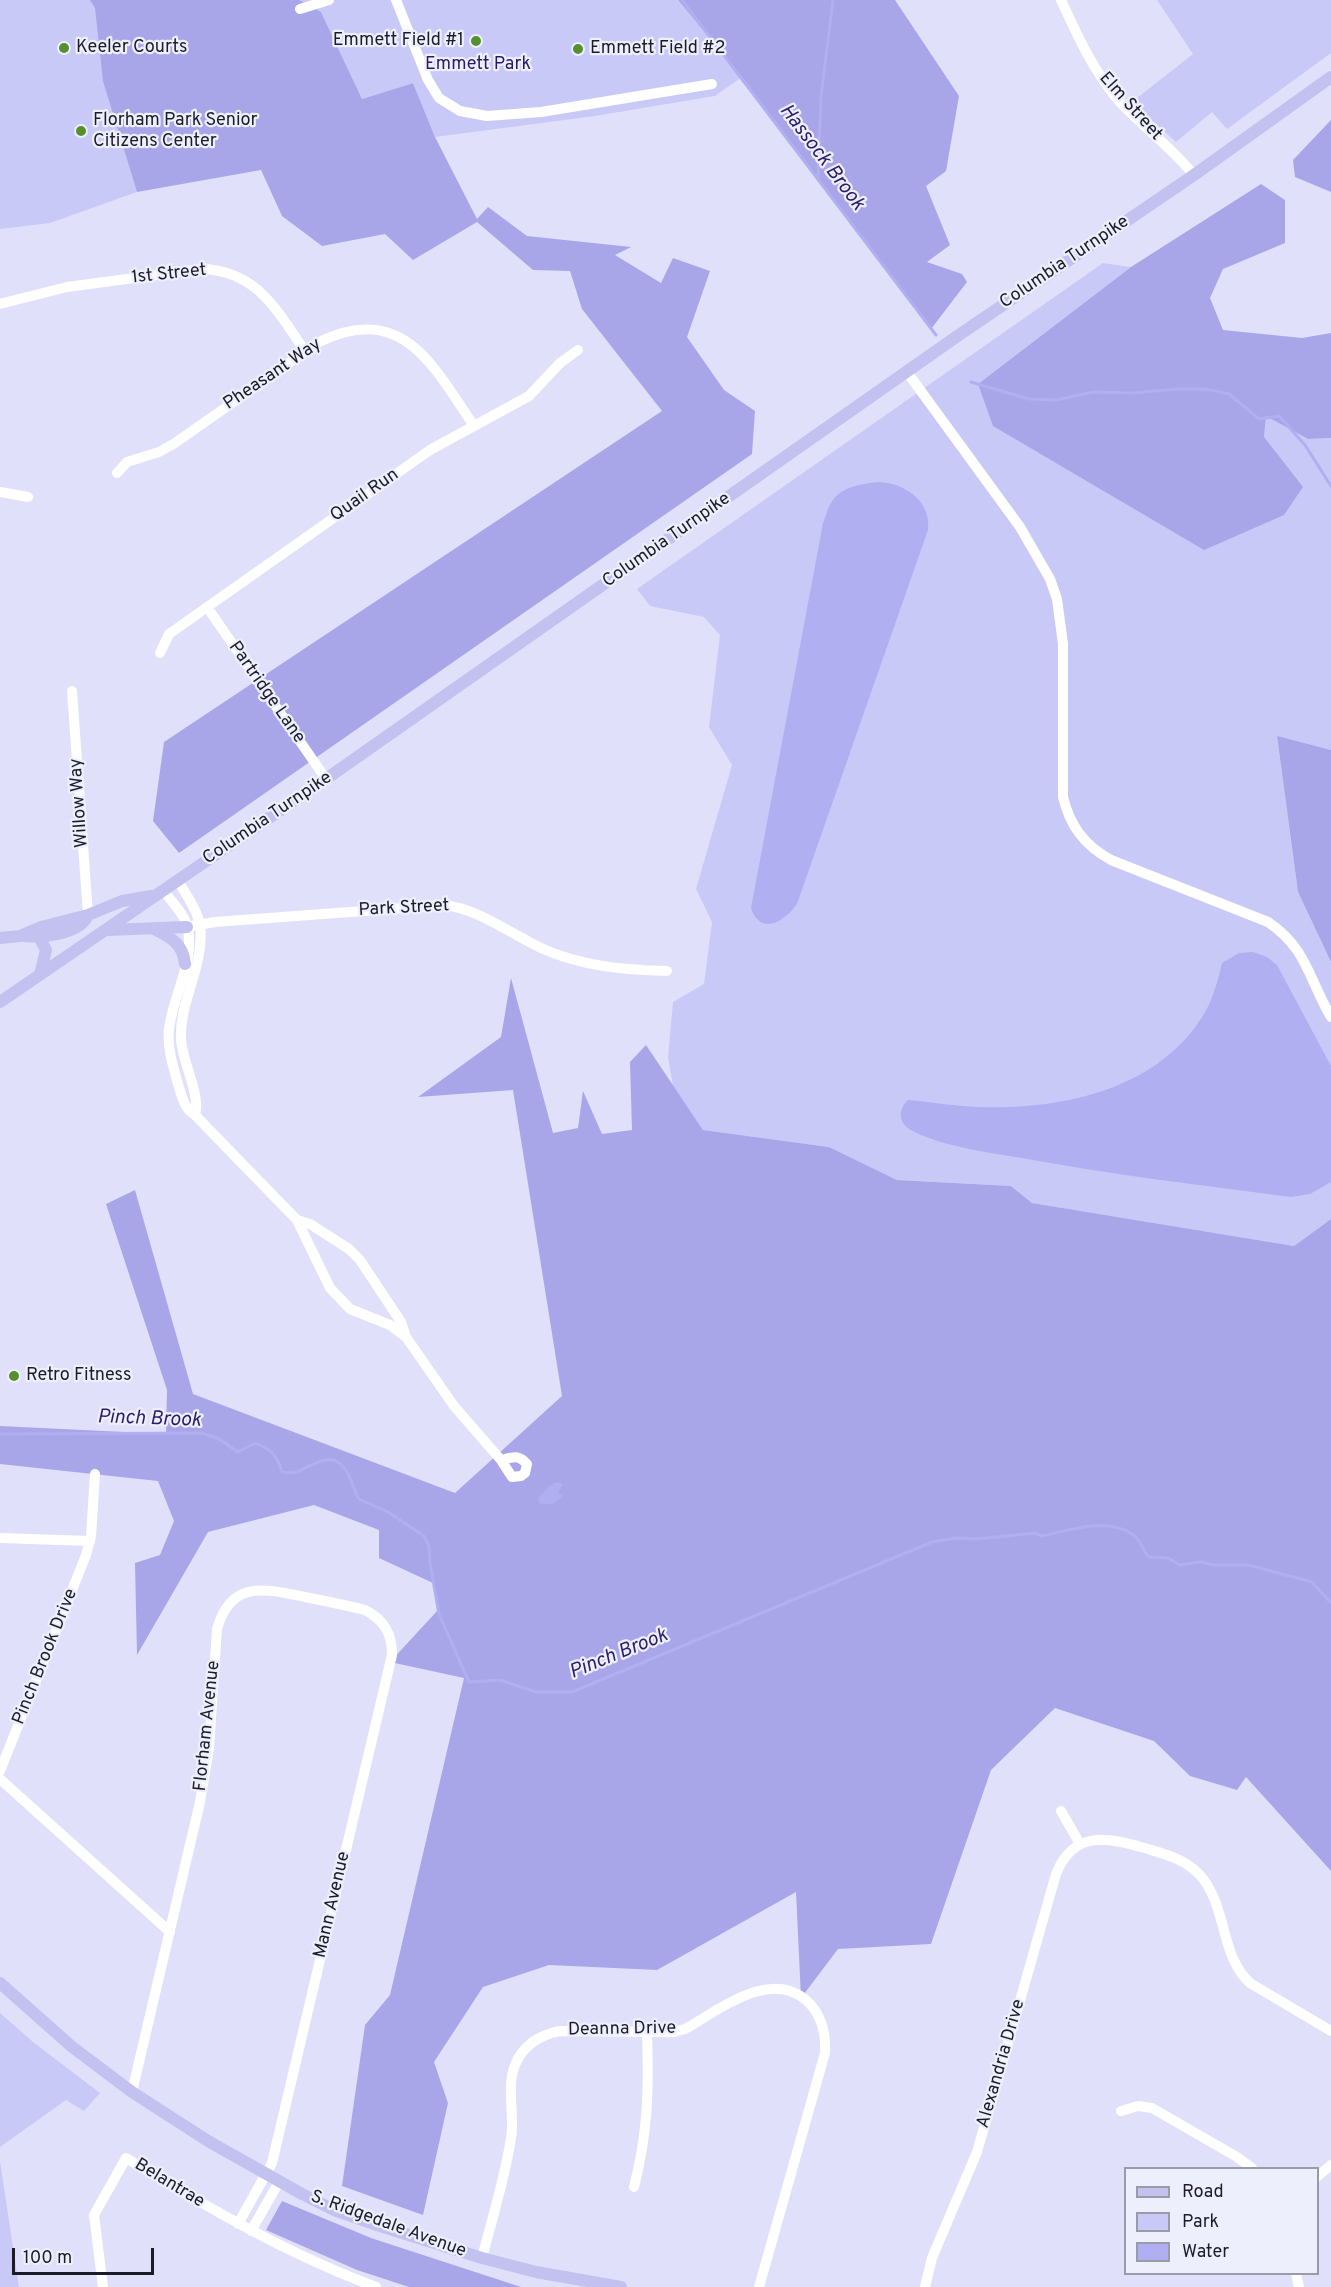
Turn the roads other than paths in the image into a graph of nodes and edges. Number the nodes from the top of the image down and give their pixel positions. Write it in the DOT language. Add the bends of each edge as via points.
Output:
graph roads {
  1 [pos="329,0"];
  2 [pos="396,0"];
  3 [pos="1060,0"];
  4 [pos="300,9"];
  5 [pos="1331,77"];
  6 [pos="712,84"];
  7 [pos="1331,86"];
  8 [pos="1311,91"];
  9 [pos="1194,175"];
  10 [pos="0,304"];
  11 [pos="578,350"];
  12 [pos="305,351"];
  13 [pos="907,372"];
  14 [pos="474,426"];
  15 [pos="117,472"];
  16 [pos="0,492"];
  17 [pos="28,497"];
  18 [pos="207,607"];
  19 [pos="160,653"];
  20 [pos="72,691"];
  21 [pos="326,778"];
  22 [pos="178,880"];
  23 [pos="160,893"];
  24 [pos="88,915"];
  25 [pos="194,925"];
  26 [pos="151,927"];
  27 [pos="106,930"];
  28 [pos="20,936"];
  29 [pos="39,937"];
  30 [pos="0,939"];
  31 [pos="185,964"];
  32 [pos="667,971"];
  33 [pos="40,975"];
  34 [pos="0,1002"];
  35 [pos="1331,1017"];
  36 [pos="195,1116"];
  37 [pos="297,1221"];
  38 [pos="406,1336"];
  39 [pos="501,1460"];
  40 [pos="94,1474"];
  41 [pos="0,1538"];
  42 [pos="90,1541"];
  43 [pos="389,1634"];
  44 [pos="0,1771"];
  45 [pos="0,1779"];
  46 [pos="1061,1811"];
  47 [pos="1080,1844"];
  48 [pos="170,1932"];
  49 [pos="0,1983"];
  50 [pos="1331,2031"];
  51 [pos="647,2032"];
  52 [pos="132,2092"];
  53 [pos="1121,2111"];
  54 [pos="1331,2165"];
  55 [pos="1250,2167"];
  56 [pos="265,2174"];
  57 [pos="1319,2174"];
  58 [pos="279,2182"];
  59 [pos="633,2187"];
  60 [pos="238,2224"];
  61 [pos="251,2231"];
  62 [pos="482,2258"];
  63 [pos="104,2287"];
  64 [pos="376,2287"];
  65 [pos="621,2287"];
  66 [pos="759,2287"];
  67 [pos="925,2287"];
  1 -- 4 [label="street"];
  2 -- 6 [label="street" via="428,80 439,98 460,111 487,116 541,112"];
  3 -- 9 [label="street, Elm Street" via="1104,82"];
  5 -- 8 [label="main road, Columbia Turnpike"];
  7 -- 8 [label="main road"];
  8 -- 9 [label="main road, Columbia Turnpike"];
  9 -- 13 [label="main road, Columbia Turnpike"];
  10 -- 12 [label="street, 1st Street" via="67,287 202,269 218,271 260,290"];
  11 -- 14 [label="street, Quail Run" via="529,396"];
  12 -- 14 [label="street, Pheasant Way" via="328,337 358,331 398,336 431,362"];
  12 -- 15 [label="street, Pheasant Way" via="174,443 128,462"];
  13 -- 21 [label="main road, Columbia Turnpike"];
  13 -- 35 [label="street" via="1020,527 1050,579 1063,644 1063,797 1079,834 1111,860 1279,929 1297,948"];
  14 -- 18 [label="street, Quail Run" via="430,450"];
  16 -- 17 [label="street"];
  18 -- 19 [label="street, Quail Run" via="168,634"];
  18 -- 21 [label="street, Partridge Lane"];
  20 -- 24 [label="street, Willow Way"];
  21 -- 22 [label="main road, Columbia Turnpike"];
  22 -- 23 [label="main road, Columbia Turnpike"];
  22 -- 25 [label="street"];
  23 -- 24 [label="main road" via="122,901"];
  23 -- 25 [label="street"];
  23 -- 27 [label="main road, Columbia Turnpike"];
  24 -- 28 [label="main road"];
  24 -- 29 [label="main road" via="76,928"];
  25 -- 26 [label="main road"];
  25 -- 31 [label="street"];
  25 -- 32 [label="street, Park Street" via="450,906 467,910 564,956 611,967"];
  25 -- 36 [label="street" via="199,955 181,1039 198,1106"];
  26 -- 27 [label="main road"];
  26 -- 31 [label="main road" via="180,946"];
  27 -- 33 [label="main road, Columbia Turnpike"];
  28 -- 29 [label="main road"];
  28 -- 30 [label="main road"];
  29 -- 33 [label="main road" via="46,950"];
  31 -- 36 [label="street" via="168,1040 184,1103"];
  33 -- 34 [label="main road, Columbia Turnpike"];
  36 -- 37 [label="street"];
  37 -- 38 [label="street" via="310,1224 360,1260"];
  37 -- 38 [label="street" via="339,1299 350,1309"];
  38 -- 39 [label="street" via="454,1406"];
  40 -- 42 [label="street, Pinch Brook Drive"];
  41 -- 42 [label="street"];
  42 -- 44 [label="street, Pinch Brook Drive"];
  43 -- 48 [label="street, Florham Avenue" via="381,1620 365,1610 267,1589 251,1590 225,1609 217,1629 207,1765"];
  43 -- 56 [label="street, Mann Avenue" via="392,1655 272,2163"];
  45 -- 48 [label="street"];
  46 -- 47 [label="street"];
  47 -- 50 [label="street" via="1112,1839 1181,1860 1211,1891 1232,1959 1242,1976"];
  47 -- 67 [label="street, Alexandria Drive" via="1064,1858 1056,1874 977,2152 932,2258"];
  48 -- 52 [label="street, Florham Avenue"];
  49 -- 52 [label="main road, S. Ridgedale Avenue"];
  51 -- 59 [label="street" via="647,2121"];
  51 -- 62 [label="street, Deanna Drive" via="560,2031 539,2037 520,2054 512,2074 512,2137"];
  51 -- 66 [label="street, Deanna Drive" via="684,2029 754,1991 770,1988 799,1995 821,2021 825,2053"];
  52 -- 56 [label="main road, S. Ridgedale Avenue"];
  53 -- 55 [label="street" via="1138,2106 1152,2108"];
  54 -- 57 [label="street"];
  56 -- 58 [label="main road, S. Ridgedale Avenue"];
  56 -- 60 [label="street"];
  58 -- 61 [label="street"];
  58 -- 62 [label="main road, S. Ridgedale Avenue" via="334,2210"];
  60 -- 61 [label="street, Belantrae"];
  60 -- 63 [label="street, Belantrae" via="126,2158 94,2215"];
  61 -- 64 [label="street, Belantrae" via="315,2263"];
  62 -- 65 [label="main road, S. Ridgedale Avenue"];
}
